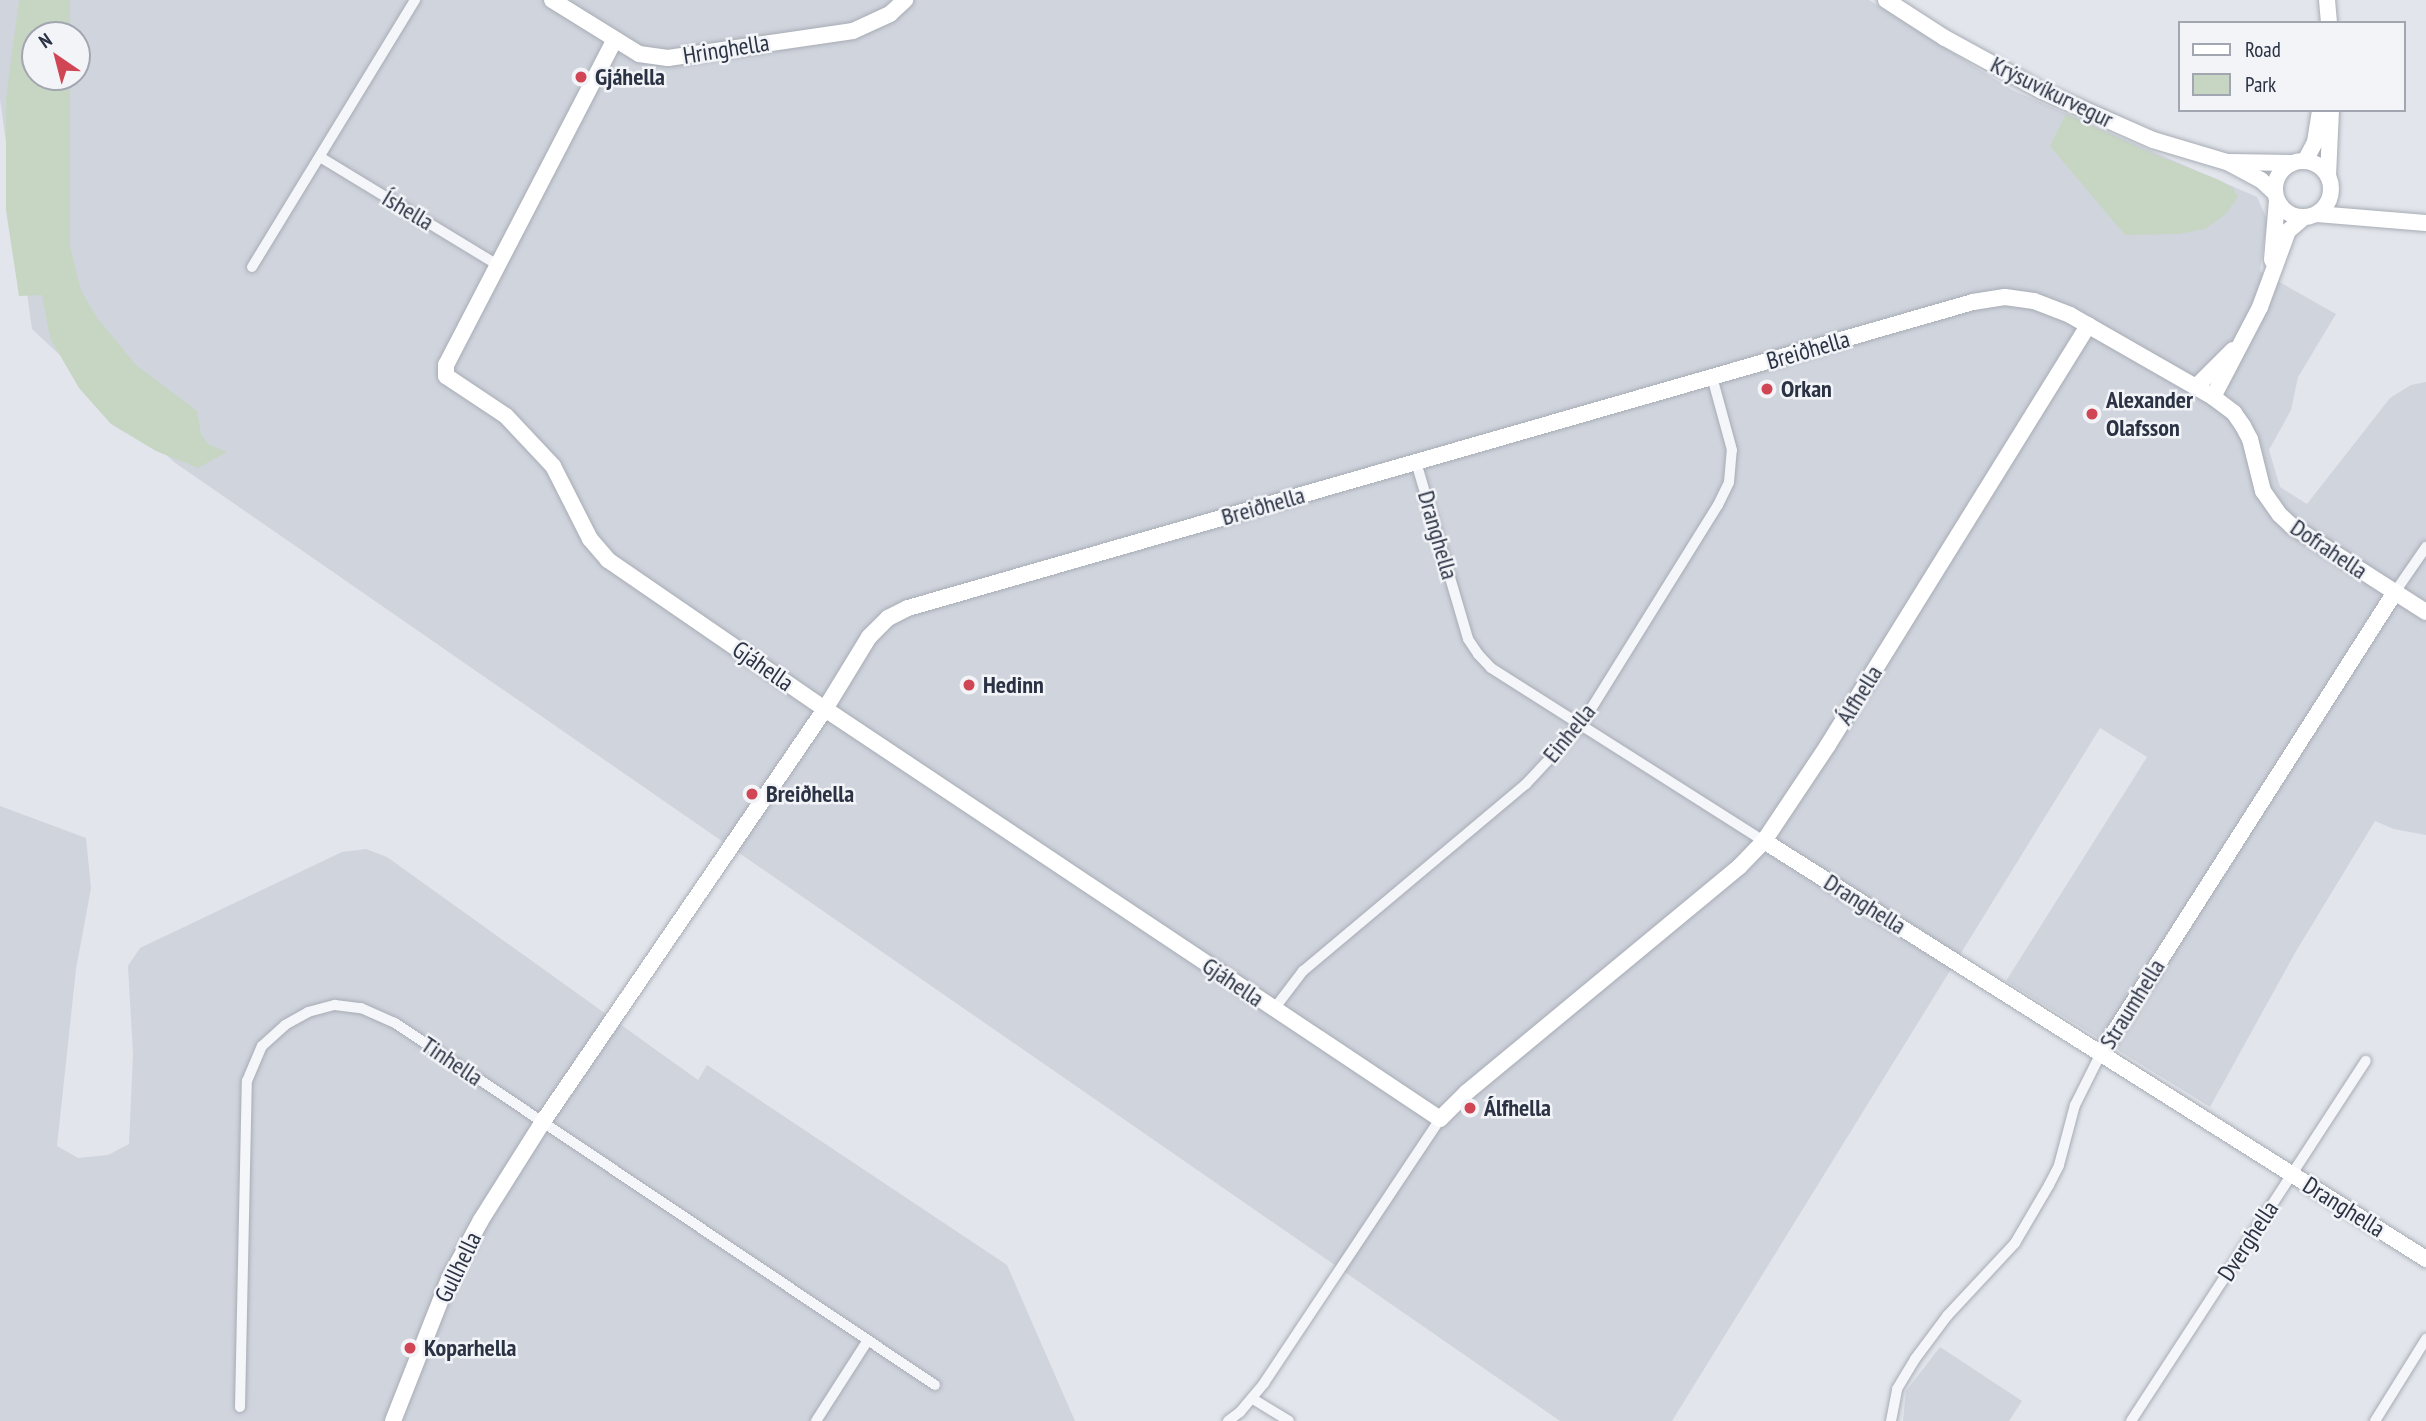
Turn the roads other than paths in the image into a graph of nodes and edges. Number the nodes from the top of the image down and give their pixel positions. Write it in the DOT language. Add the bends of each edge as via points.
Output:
graph roads {
  1 [pos="415,0"];
  2 [pos="552,0"];
  3 [pos="905,0"];
  4 [pos="1886,0"];
  5 [pos="2318,0"];
  6 [pos="2327,0"];
  7 [pos="2320,21"];
  8 [pos="2329,21"];
  9 [pos="614,41"];
  10 [pos="2320,112"];
  11 [pos="2331,112"];
  12 [pos="320,157"];
  13 [pos="2227,162"];
  14 [pos="2298,162"];
  15 [pos="2330,183"];
  16 [pos="2276,197"];
  17 [pos="2310,216"];
  18 [pos="2426,216"];
  19 [pos="2426,223"];
  20 [pos="496,264"];
  21 [pos="252,267"];
  22 [pos="2272,269"];
  23 [pos="2088,326"];
  24 [pos="2242,341"];
  25 [pos="1712,377"];
  26 [pos="2197,386"];
  27 [pos="2213,397"];
  28 [pos="1416,462"];
  29 [pos="2426,547"];
  30 [pos="2395,592"];
  31 [pos="2426,612"];
  32 [pos="825,709"];
  33 [pos="1581,725"];
  34 [pos="1764,841"];
  35 [pos="1274,1009"];
  36 [pos="2101,1053"];
  37 [pos="2366,1061"];
  38 [pos="1440,1119"];
  39 [pos="542,1123"];
  40 [pos="2292,1174"];
  41 [pos="2426,1259"];
  42 [pos="2426,1339"];
  43 [pos="867,1340"];
  44 [pos="935,1385"];
  45 [pos="1253,1399"];
  46 [pos="240,1407"];
  47 [pos="393,1421"];
  48 [pos="816,1421"];
  49 [pos="1228,1421"];
  50 [pos="1289,1421"];
  51 [pos="1891,1421"];
  52 [pos="2131,1421"];
  53 [pos="2375,1421"];
  1 -- 12 [label="street"];
  2 -- 9 [label="street, Hringhella"];
  3 -- 9 [label="street, Hringhella" via="890,14 853,31 668,58 639,54"];
  4 -- 13 [label="street, Krýsuvíkurvegur" via="2042,91 2153,139"];
  5 -- 7 [label="street"];
  6 -- 8 [label="street"];
  9 -- 20 [label="street, Gjáhella"];
  10 -- 14 [label="street" via="2315,142"];
  11 -- 15 [label="street"];
  12 -- 20 [label="street, Íshella"];
  12 -- 21 [label="street"];
  13 -- 14 [label="street, Krýsuvíkurvegur"];
  13 -- 16 [label="street, Krýsuvíkurvegur" via="2261,180"];
  14 -- 15 [label="street" via="2319,166"];
  14 -- 16 [label="street" via="2278,174"];
  15 -- 17 [label="street" via="2328,203"];
  15 -- 18 [label="street" via="2340,198 2354,205"];
  16 -- 17 [label="street" via="2289,214"];
  16 -- 22 [label="street"];
  17 -- 19 [label="street"];
  17 -- 22 [label="street" via="2288,231"];
  20 -- 32 [label="street, Gjáhella" via="446,365 446,376 506,416 553,466 584,528 608,560"];
  22 -- 24 [label="street" via="2260,307"];
  23 -- 25 [label="street, Breiðhella" via="2034,301 1993,298"];
  23 -- 26 [label="street, Breiðhella"];
  23 -- 34 [label="street, Álfhella"];
  24 -- 26 [label="street"];
  24 -- 27 [label="street"];
  25 -- 28 [label="street, Breiðhella"];
  25 -- 33 [label="street, Einhella" via="1732,450 1729,482"];
  26 -- 27 [label="street, Breiðhella"];
  27 -- 30 [label="street, Dofrahella" via="2243,426 2263,491 2280,515"];
  28 -- 32 [label="street, Breiðhella" via="908,608 888,618 869,637"];
  28 -- 33 [label="street, Dranghella" via="1468,639 1491,668"];
  29 -- 30 [label="street"];
  30 -- 31 [label="street, Dofrahella"];
  30 -- 36 [label="street, Straumhella"];
  32 -- 35 [label="street, Gjáhella"];
  32 -- 39 [label="street, Breiðhella"];
  33 -- 34 [label="street, Dranghella"];
  33 -- 35 [label="street, Einhella" via="1526,784 1303,971"];
  34 -- 36 [label="street, Dranghella"];
  34 -- 38 [label="street, Álfhella" via="1719,885"];
  35 -- 38 [label="street, Gjáhella"];
  36 -- 40 [label="street, Dranghella"];
  36 -- 51 [label="street, Straumhella" via="2075,1105 2059,1166 2049,1185 2015,1243 1915,1359 1897,1389"];
  37 -- 40 [label="street, Dverghella"];
  38 -- 45 [label="street, Álfhella"];
  39 -- 43 [label="street, Tinhella"];
  39 -- 46 [label="street, Tinhella" via="395,1023 361,1008 335,1005 309,1012 285,1025 262,1046 246,1095"];
  39 -- 47 [label="street, Gullhella" via="449,1279"];
  40 -- 41 [label="street, Dranghella"];
  40 -- 52 [label="street, Dverghella"];
  42 -- 53 [label="street"];
  43 -- 44 [label="street, Tinhella"];
  43 -- 48 [label="street"];
  45 -- 49 [label="street, Álfhella"];
  45 -- 50 [label="street"];
}
